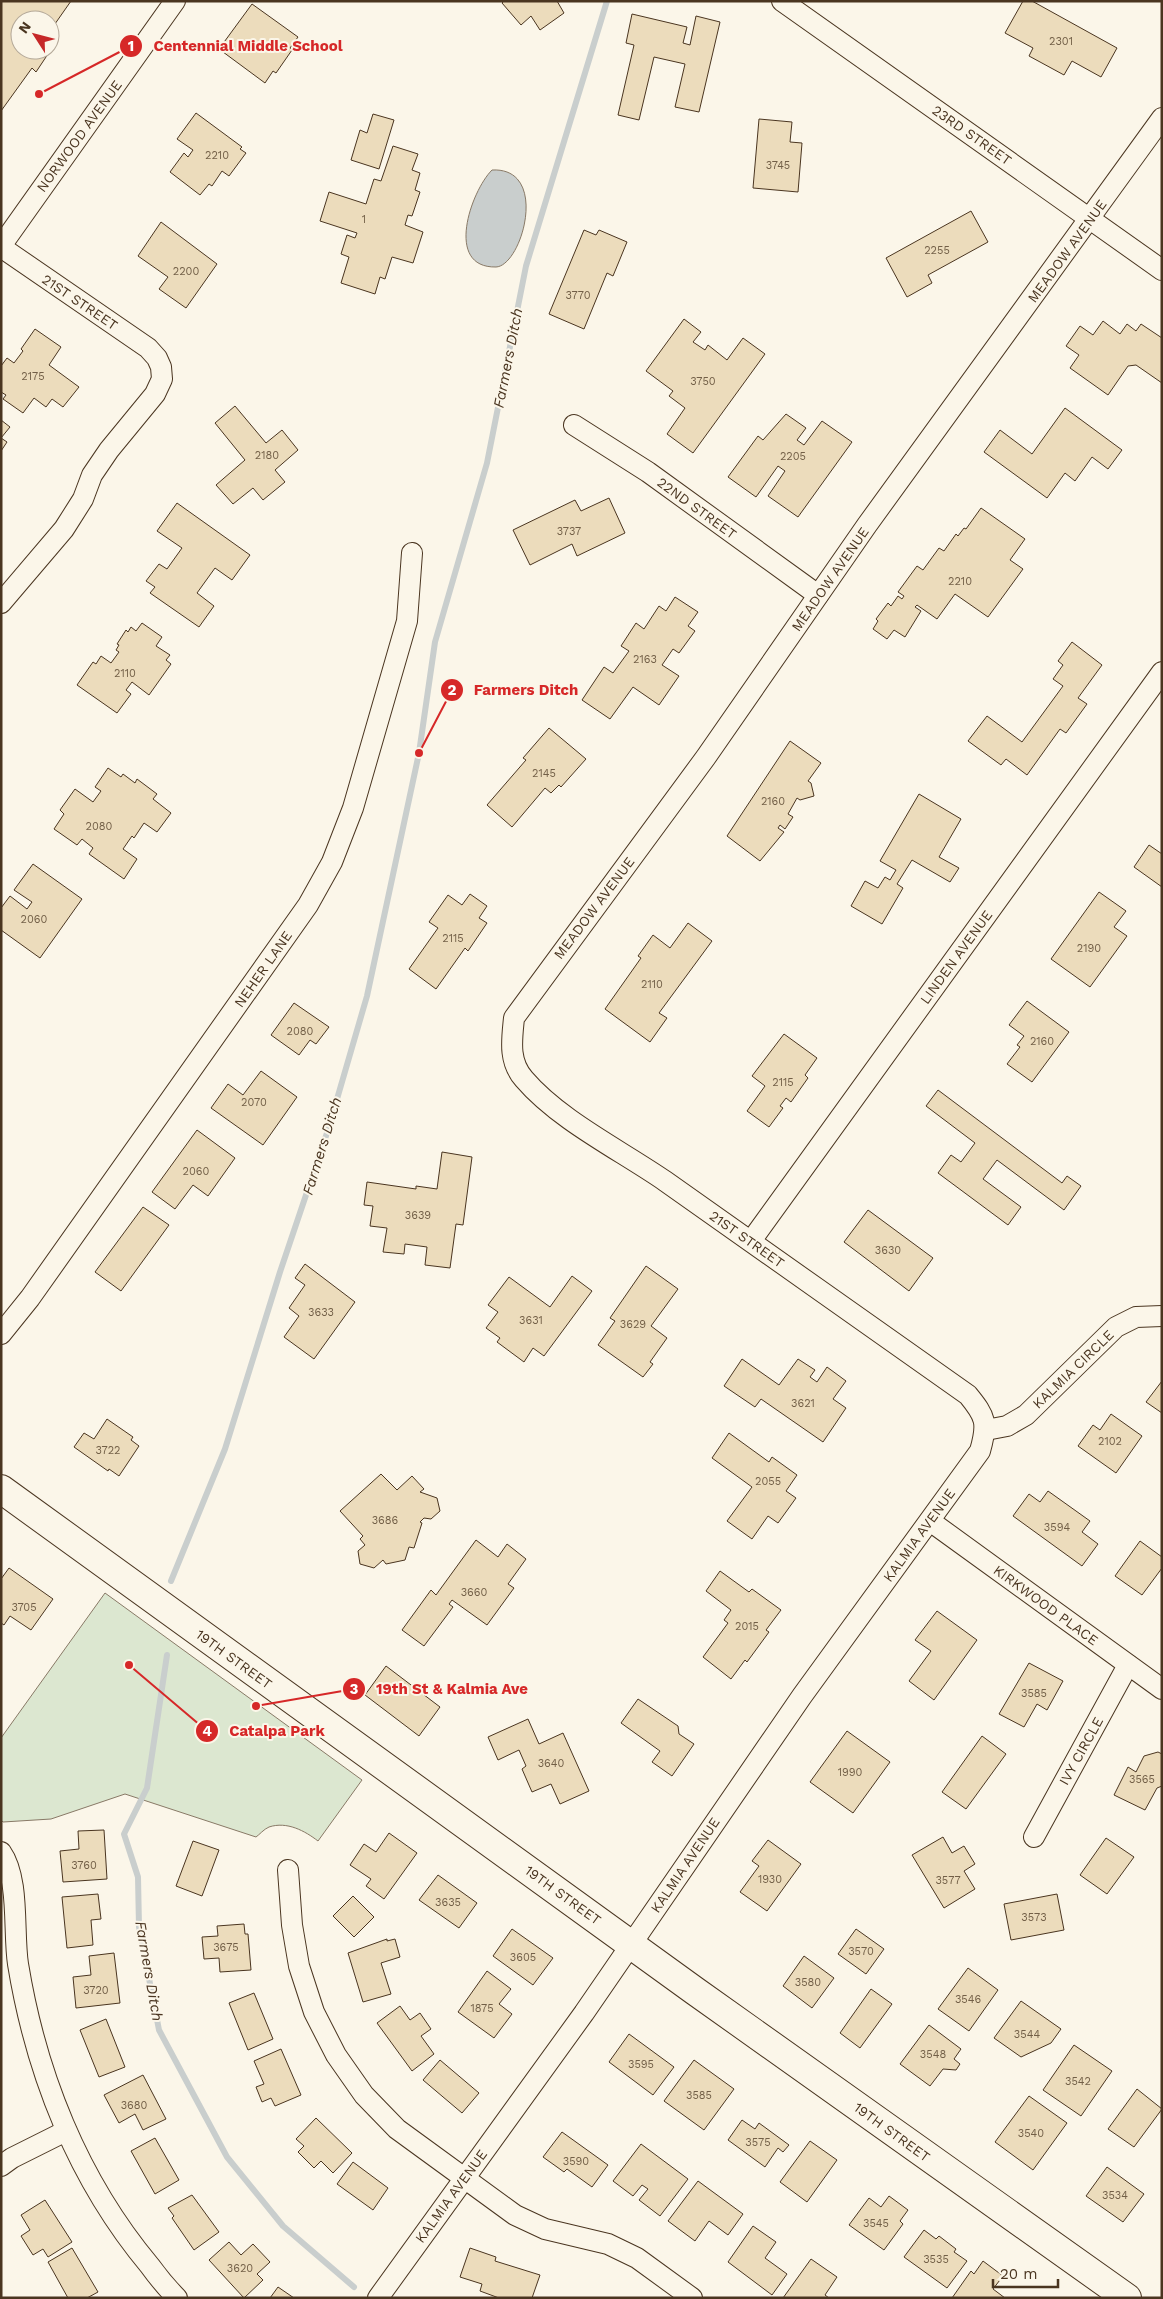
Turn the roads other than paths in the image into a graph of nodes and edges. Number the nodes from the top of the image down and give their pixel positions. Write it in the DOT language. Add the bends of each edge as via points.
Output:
graph roads {
  1 [pos="175,1"];
  2 [pos="782,1"];
  3 [pos="1162,118"];
  4 [pos="1090,218"];
  5 [pos="1,247"];
  6 [pos="1162,270"];
  7 [pos="574,425"];
  8 [pos="412,553"];
  9 [pos="818,595"];
  10 [pos="1,603"];
  11 [pos="1162,672"];
  12 [pos="511,1046"];
  13 [pos="751,1241"];
  14 [pos="1162,1316"];
  15 [pos="1,1334"];
  16 [pos="986,1430"];
  17 [pos="1,1489"];
  18 [pos="930,1521"];
  19 [pos="1128,1664"];
  20 [pos="1162,1689"];
  21 [pos="1034,1838"];
  22 [pos="1,1852"];
  23 [pos="288,1870"];
  24 [pos="631,1944"];
  25 [pos="66,2131"];
  26 [pos="1,2166"];
  27 [pos="465,2178"];
  28 [pos="177,2298"];
  29 [pos="378,2298"];
  30 [pos="692,2298"];
  31 [pos="1127,2298"];
  1 -- 5 [label="street, NORWOOD AVENUE"];
  2 -- 4 [label="street, 23RD STREET"];
  3 -- 4 [label="street, MEADOW AVENUE"];
  4 -- 6 [label="street, 23RD STREET"];
  4 -- 9 [label="street, MEADOW AVENUE"];
  5 -- 10 [label="street, 21ST STREET" via="148,348 157,358 162,379 155,394 92,475 83,499 64,528"];
  7 -- 9 [label="street, 22ND STREET" via="648,472"];
  8 -- 15 [label="street, NEHER LANE" via="407,621 353,808 332,862 302,914 30,1298"];
  9 -- 12 [label="street, MEADOW AVENUE" via="706,757 529,995 514,1018"];
  11 -- 13 [label="street, LINDEN AVENUE"];
  12 -- 13 [label="street, 21ST STREET" via="523,1078 560,1112"];
  13 -- 16 [label="street, 21ST STREET" via="968,1395 982,1413"];
  14 -- 16 [label="street, KALMIA CIRCLE" via="1136,1318 1116,1327 1026,1415 1007,1426"];
  16 -- 18 [label="street, KALMIA AVENUE" via="980,1451"];
  17 -- 24 [label="street, 19TH STREET"];
  18 -- 19 [label="street, KIRKWOOD PLACE"];
  18 -- 24 [label="street, KALMIA AVENUE" via="802,1696"];
  19 -- 20 [label="street, KIRKWOOD PLACE"];
  19 -- 21 [label="street, IVY CIRCLE"];
  22 -- 25 [label="street" via="11,1878 18,1962 36,2048"];
  23 -- 27 [label="street" via="299,1966 314,2012 336,2055 364,2095 397,2130"];
  24 -- 27 [label="street, KALMIA AVENUE"];
  24 -- 31 [label="street, 19TH STREET"];
  25 -- 26 [label="street"];
  25 -- 28 [label="street" via="97,2191 132,2245"];
  27 -- 29 [label="street, KALMIA AVENUE"];
  27 -- 30 [label="street" via="515,2215 545,2229 608,2244 637,2258"];
}
